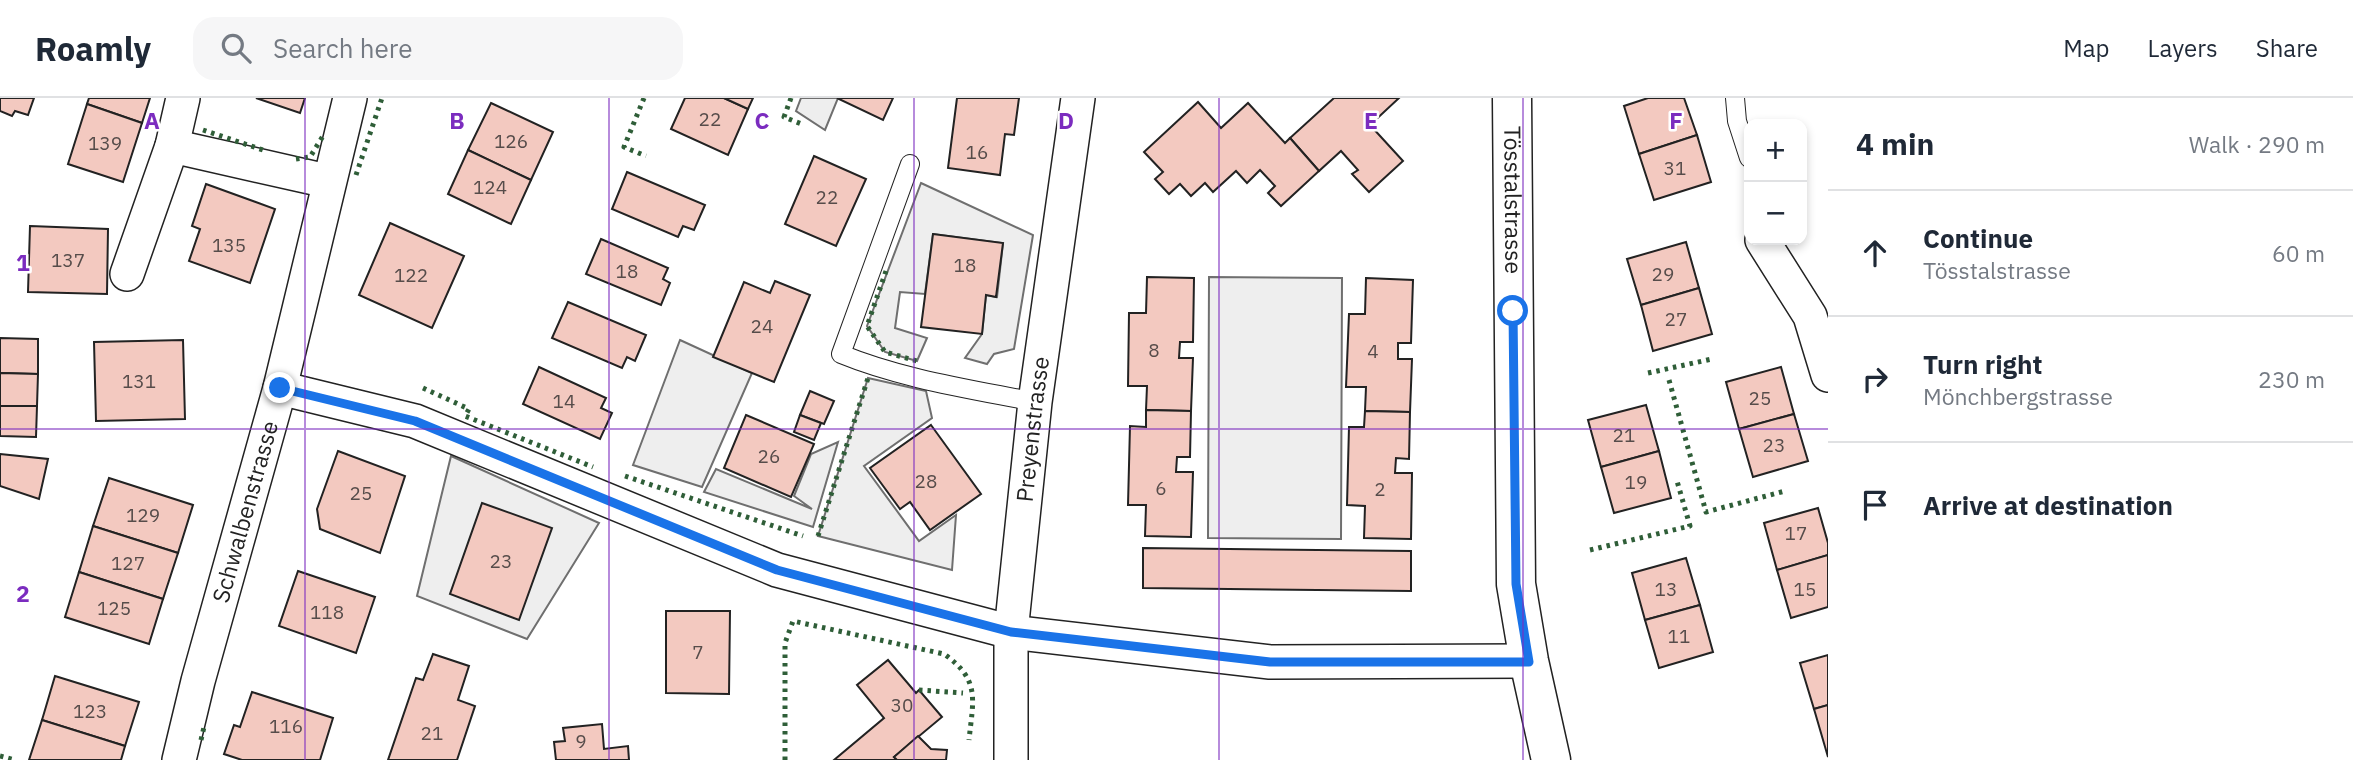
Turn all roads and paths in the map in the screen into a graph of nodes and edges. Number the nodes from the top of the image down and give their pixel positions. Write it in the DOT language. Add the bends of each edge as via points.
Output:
graph roads {
  1 [pos="183,98"];
  2 [pos="350,98"];
  3 [pos="1078,98"];
  4 [pos="1512,98"];
  5 [pos="1735,98"];
  6 [pos="1744,143"];
  7 [pos="172,146"];
  8 [pos="910,164"];
  9 [pos="327,181"];
  10 [pos="1765,245"];
  11 [pos="127,274"];
  12 [pos="1828,375"];
  13 [pos="280,388"];
  14 [pos="1035,402"];
  15 [pos="1011,632"];
  16 [pos="1529,662"];
  17 [pos="179,760"];
  18 [pos="1011,760"];
  19 [pos="1551,760"];
  1 -- 7 [label="street"];
  2 -- 9 [label="street, Schwalbenstrasse"];
  3 -- 14 [label="street, Preyenstrasse"];
  4 -- 16 [label="main road, Tösstalstrasse" via="1516,584"];
  5 -- 6 [label="lane"];
  7 -- 9 [label="street"];
  7 -- 11 [label="street"];
  8 -- 14 [label="lane" via="841,354 945,384"];
  9 -- 13 [label="street, Schwalbenstrasse"];
  10 -- 12 [label="street" via="1810,316"];
  13 -- 15 [label="street" via="415,421 777,570"];
  13 -- 17 [label="street, Schwalbenstrasse"];
  14 -- 15 [label="street, Preyenstrasse"];
  15 -- 16 [label="street" via="1270,662"];
  15 -- 18 [label="street, Preyenstrasse"];
  16 -- 19 [label="main road, Tösstalstrasse"];
}
